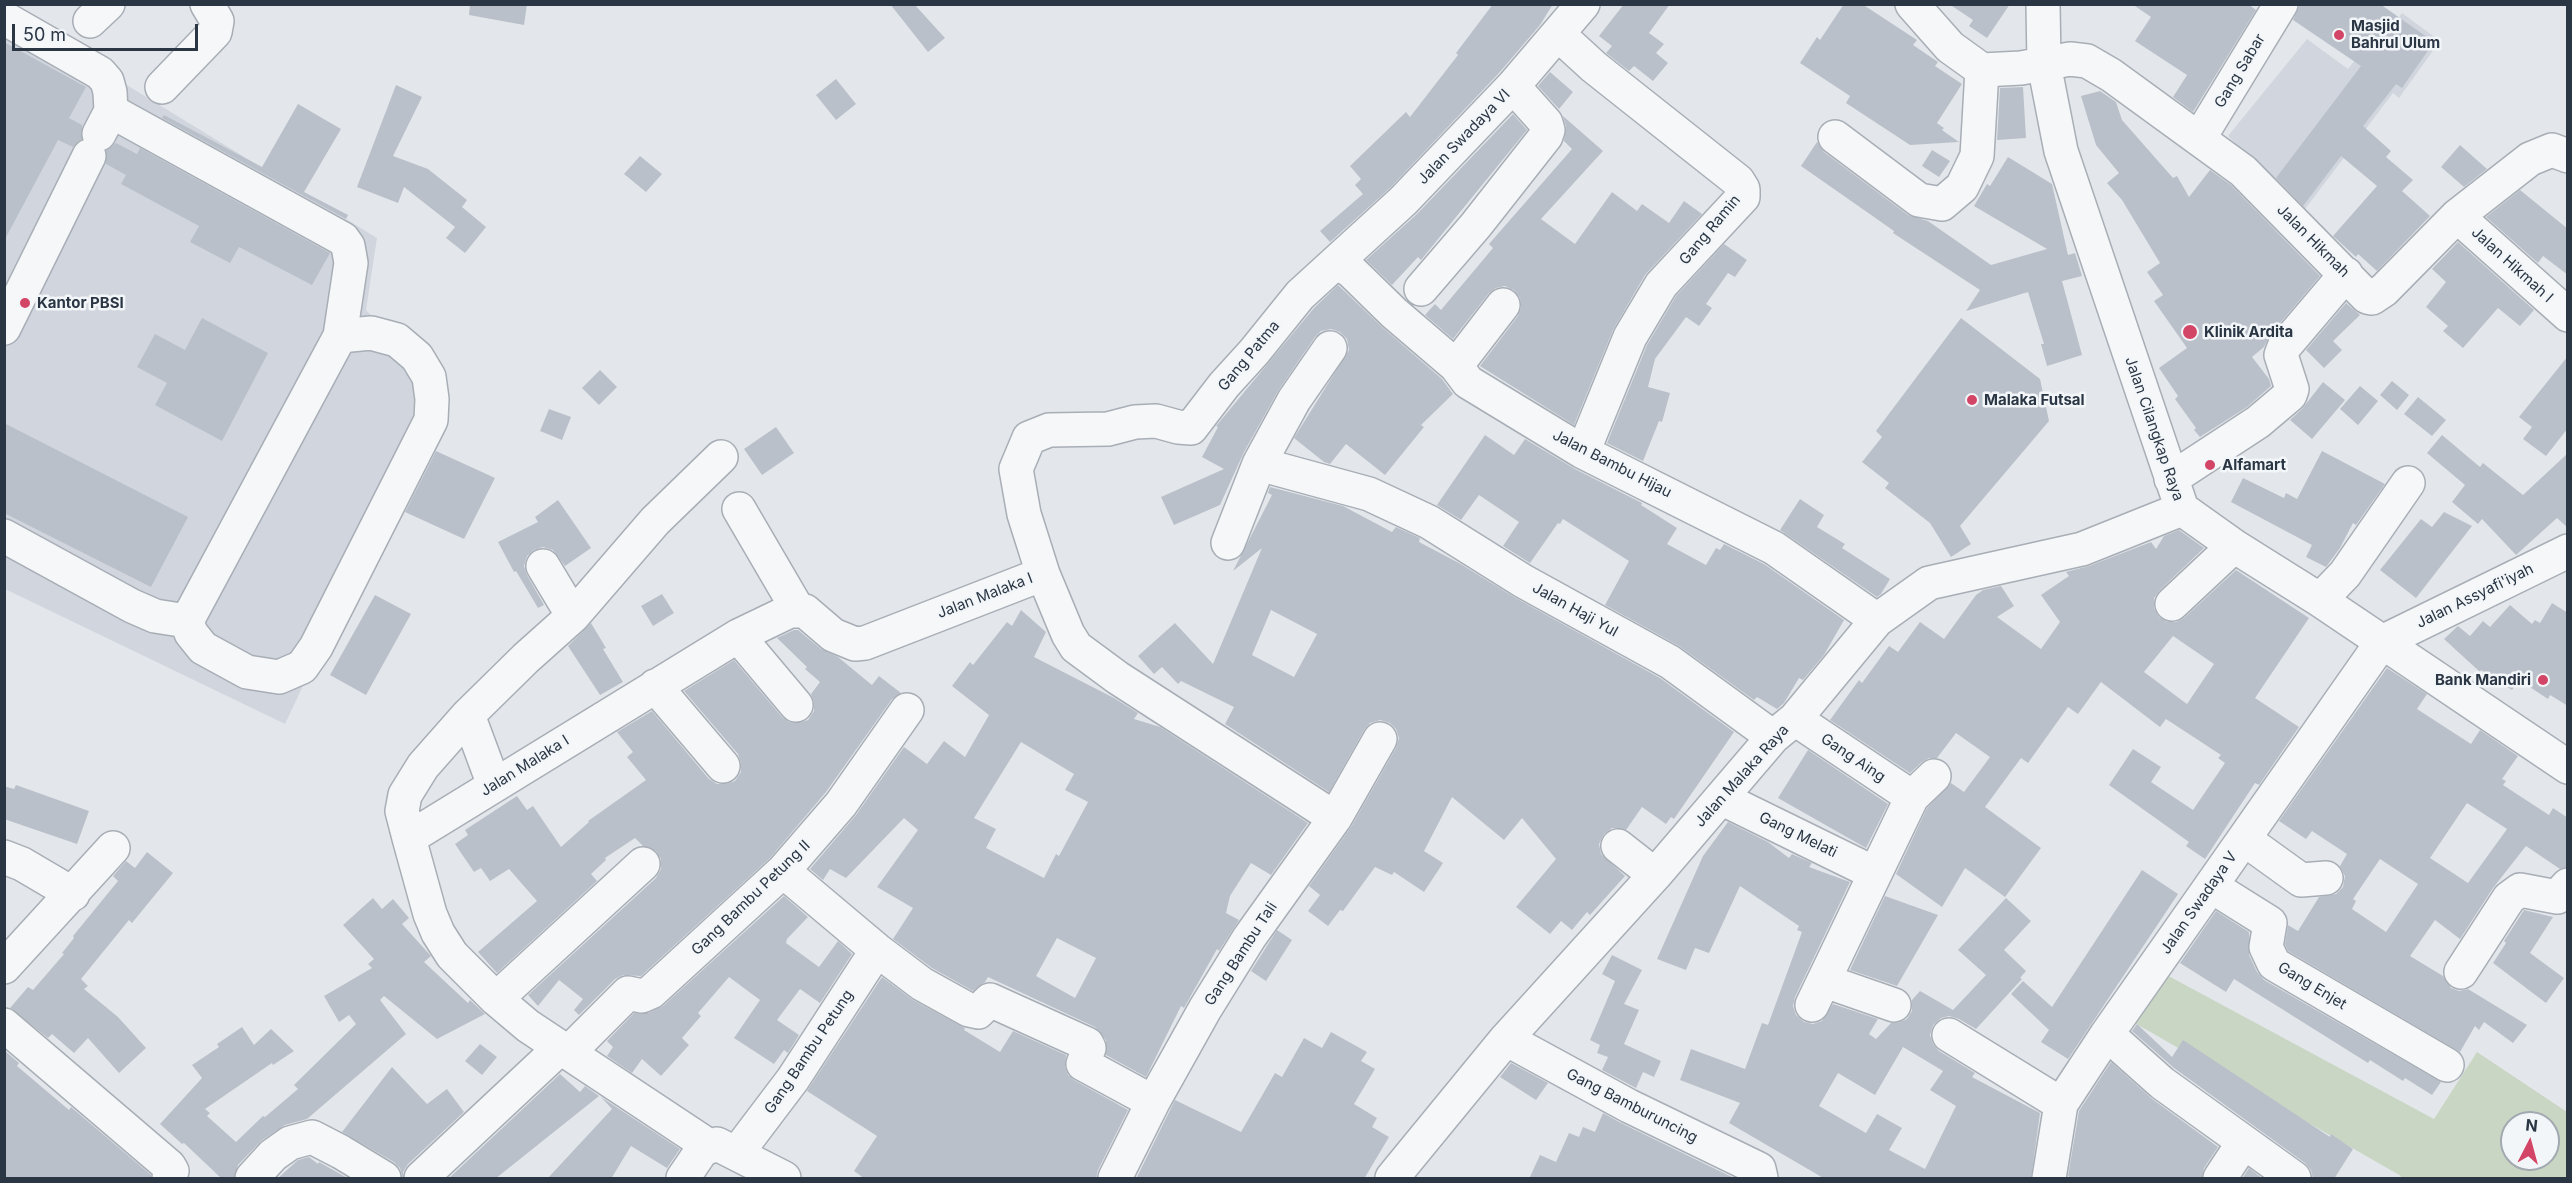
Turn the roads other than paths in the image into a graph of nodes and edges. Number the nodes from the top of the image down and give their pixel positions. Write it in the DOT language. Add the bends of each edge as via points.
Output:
graph roads {
  1 [pos="207,4"];
  2 [pos="1583,4"];
  3 [pos="1912,4"];
  4 [pos="2281,4"];
  5 [pos="2038,6"];
  6 [pos="4,18"];
  7 [pos="1559,35"];
  8 [pos="2044,64"];
  9 [pos="1982,70"];
  10 [pos="1513,86"];
  11 [pos="162,87"];
  12 [pos="100,134"];
  13 [pos="1835,137"];
  14 [pos="2200,138"];
  15 [pos="2568,156"];
  16 [pos="2457,216"];
  17 [pos="1337,262"];
  18 [pos="2346,273"];
  19 [pos="1421,289"];
  20 [pos="1503,305"];
  21 [pos="2568,315"];
  22 [pos="4,328"];
  23 [pos="340,336"];
  24 [pos="1330,348"];
  25 [pos="1456,366"];
  26 [pos="1582,452"];
  27 [pos="721,457"];
  28 [pos="1259,464"];
  29 [pos="2408,483"];
  30 [pos="2176,494"];
  31 [pos="739,509"];
  32 [pos="4,536"];
  33 [pos="1228,543"];
  34 [pos="2234,546"];
  35 [pos="2568,551"];
  36 [pos="543,566"];
  37 [pos="1043,574"];
  38 [pos="2320,600"];
  39 [pos="2172,604"];
  40 [pos="798,610"];
  41 [pos="573,616"];
  42 [pos="1877,620"];
  43 [pos="187,621"];
  44 [pos="738,636"];
  45 [pos="2382,642"];
  46 [pos="655,686"];
  47 [pos="796,705"];
  48 [pos="907,710"];
  49 [pos="468,715"];
  50 [pos="1784,728"];
  51 [pos="1380,739"];
  52 [pos="723,766"];
  53 [pos="2568,768"];
  54 [pos="494,785"];
  55 [pos="1721,798"];
  56 [pos="1335,818"];
  57 [pos="409,838"];
  58 [pos="2244,838"];
  59 [pos="1618,846"];
  60 [pos="113,848"];
  61 [pos="4,857"];
  62 [pos="643,864"];
  63 [pos="783,871"];
  64 [pos="1874,873"];
  65 [pos="1655,875"];
  66 [pos="2326,878"];
  67 [pos="2568,885"];
  68 [pos="2211,886"];
  69 [pos="73,894"];
  70 [pos="11,950"];
  71 [pos="878,950"];
  72 [pos="2461,972"];
  73 [pos="496,999"];
  74 [pos="1894,1005"];
  75 [pos="4,1025"];
  76 [pos="2107,1034"];
  77 [pos="1949,1035"];
  78 [pos="1506,1039"];
  79 [pos="565,1050"];
  80 [pos="2447,1065"];
  81 [pos="1153,1102"];
  82 [pos="2061,1104"];
  83 [pos="2244,1143"];
  84 [pos="723,1149"];
  85 [pos="1760,1174"];
  86 [pos="169,1179"];
  87 [pos="252,1179"];
  88 [pos="384,1179"];
  89 [pos="421,1179"];
  90 [pos="683,1179"];
  91 [pos="784,1179"];
  92 [pos="1115,1179"];
  93 [pos="1392,1179"];
  94 [pos="2049,1179"];
  95 [pos="2220,1179"];
  96 [pos="2294,1179"];
  1 -- 11 [label="street" via="217,21 215,32"];
  2 -- 7 [label="street, Jalan Swadaya VI"];
  3 -- 9 [label="street" via="1950,47"];
  4 -- 14 [label="street, Gang Sabar"];
  5 -- 8 [label="street, Jalan Cilangkap Raya"];
  6 -- 12 [label="street" via="100,73 110,92"];
  7 -- 10 [label="street, Jalan Swadaya VI"];
  7 -- 26 [label="street, Gang Ramin" via="1743,189 1743,197 1661,285 1630,337"];
  8 -- 9 [label="street, Jalan Hikmah"];
  8 -- 14 [label="street, Jalan Hikmah" via="2070,59 2097,65"];
  8 -- 30 [label="street, Jalan Cilangkap Raya" via="2061,152"];
  9 -- 13 [label="street" via="1977,156 1962,187 1942,204 1918,200"];
  10 -- 17 [label="street, Jalan Swadaya VI" via="1404,201"];
  10 -- 19 [label="street" via="1546,123 1546,136"];
  12 -- 22 [label="street"];
  12 -- 23 [label="street" via="343,239 351,263"];
  14 -- 18 [label="street, Jalan Hikmah" via="2243,171"];
  15 -- 16 [label="street, Jalan Hikmah" via="2552,150 2530,159"];
  16 -- 18 [label="street, Jalan Hikmah" via="2377,296 2367,297"];
  16 -- 21 [label="street, Jalan Hikmah I"];
  17 -- 25 [label="street, Jalan Bambu Hijau"];
  17 -- 37 [label="street, Gang Patma" via="1300,296 1191,428 1156,421 1135,422 1108,429 1049,430 1029,438 1016,469 1024,514"];
  18 -- 30 [label="street, Jalan Malaka Raya" via="2284,347 2281,355 2292,389 2290,395"];
  20 -- 25 [label="street"];
  23 -- 43 [label="street"];
  23 -- 43 [label="street" via="371,333 397,340 417,357 429,377 431,420 316,647 302,667 279,677 247,672 203,648"];
  24 -- 28 [label="street" via="1294,400"];
  25 -- 26 [label="street, Jalan Bambu Hijau" via="1468,382"];
  26 -- 42 [label="street, Jalan Bambu Hijau" via="1774,548"];
  27 -- 41 [label="street" via="655,521"];
  28 -- 33 [label="street"];
  28 -- 50 [label="street, Jalan Haji Yul" via="1369,494 1429,522 1523,581"];
  29 -- 38 [label="street" via="2345,574"];
  30 -- 34 [label="street, Jalan Cilangkap Raya"];
  30 -- 42 [label="street, Jalan Malaka Raya" via="2082,549 1929,583"];
  31 -- 40 [label="street"];
  32 -- 43 [label="street" via="132,606 155,616"];
  34 -- 38 [label="street, Jalan Cilangkap Raya"];
  34 -- 39 [label="street"];
  35 -- 45 [label="street, Jalan Assyafi'iyah"];
  36 -- 41 [label="street"];
  37 -- 40 [label="street, Jalan Malaka I" via="855,644 833,635 805,610"];
  37 -- 56 [label="street" via="1076,647"];
  38 -- 45 [label="street, Jalan Cilangkap Raya"];
  40 -- 44 [label="street, Jalan Malaka I"];
  41 -- 49 [label="street"];
  42 -- 50 [label="street, Jalan Malaka Raya"];
  44 -- 46 [label="street, Jalan Malaka I"];
  44 -- 47 [label="street"];
  45 -- 53 [label="street, Jalan Cilangkap Raya"];
  45 -- 58 [label="street, Jalan Swadaya V"];
  46 -- 52 [label="street"];
  46 -- 54 [label="street, Jalan Malaka I"];
  48 -- 63 [label="street, Gang Bambu Petung II" via="841,804"];
  49 -- 54 [label="street"];
  49 -- 57 [label="street" via="423,766 405,795 402,811"];
  50 -- 55 [label="street, Jalan Malaka Raya"];
  50 -- 64 [label="street, Gang Aing" via="1923,786"];
  51 -- 56 [label="street, Gang Bambu Tali"];
  54 -- 57 [label="street, Jalan Malaka I"];
  55 -- 64 [label="street, Gang Melati"];
  55 -- 65 [label="street, Jalan Malaka Raya"];
  56 -- 81 [label="street, Gang Bambu Tali" via="1249,938"];
  57 -- 73 [label="street" via="438,933 452,955"];
  58 -- 66 [label="street" via="2301,880"];
  58 -- 68 [label="street, Jalan Swadaya V"];
  59 -- 65 [label="street"];
  60 -- 69 [label="street"];
  61 -- 69 [label="street"];
  62 -- 73 [label="street"];
  63 -- 71 [label="street"];
  63 -- 79 [label="street, Gang Bambu Petung II" via="651,992 642,996 628,993"];
  64 -- 74 [label="street" via="1819,993"];
  65 -- 78 [label="street, Jalan Malaka Raya"];
  67 -- 72 [label="street" via="2557,897 2520,890 2509,898"];
  68 -- 76 [label="street, Jalan Swadaya V"];
  68 -- 80 [label="street, Gang Enjet" via="2270,923 2266,947 2274,964"];
  69 -- 70 [label="street"];
  71 -- 81 [label="street" via="922,984 969,1010 978,1012 990,1000 1087,1044 1083,1064"];
  71 -- 84 [label="street, Gang Bambu Petung" via="793,1079"];
  73 -- 79 [label="street"];
  75 -- 86 [label="street" via="169,1166"];
  76 -- 82 [label="street, Jalan Swadaya V"];
  76 -- 83 [label="street" via="2162,1083"];
  77 -- 82 [label="street"];
  78 -- 85 [label="street, Gang Bamburuncing"];
  78 -- 93 [label="street, Jalan Malaka Raya"];
  79 -- 84 [label="street"];
  79 -- 89 [label="street, Gang Bambu Petung II"];
  81 -- 92 [label="street, Gang Bambu Tali"];
  82 -- 94 [label="street, Jalan Swadaya V"];
  83 -- 95 [label="street"];
  83 -- 96 [label="street"];
  84 -- 90 [label="street, Gang Bambu Petung" via="702,1150"];
  84 -- 91 [label="street"];
  87 -- 88 [label="street" via="290,1143 312,1137"];
}
